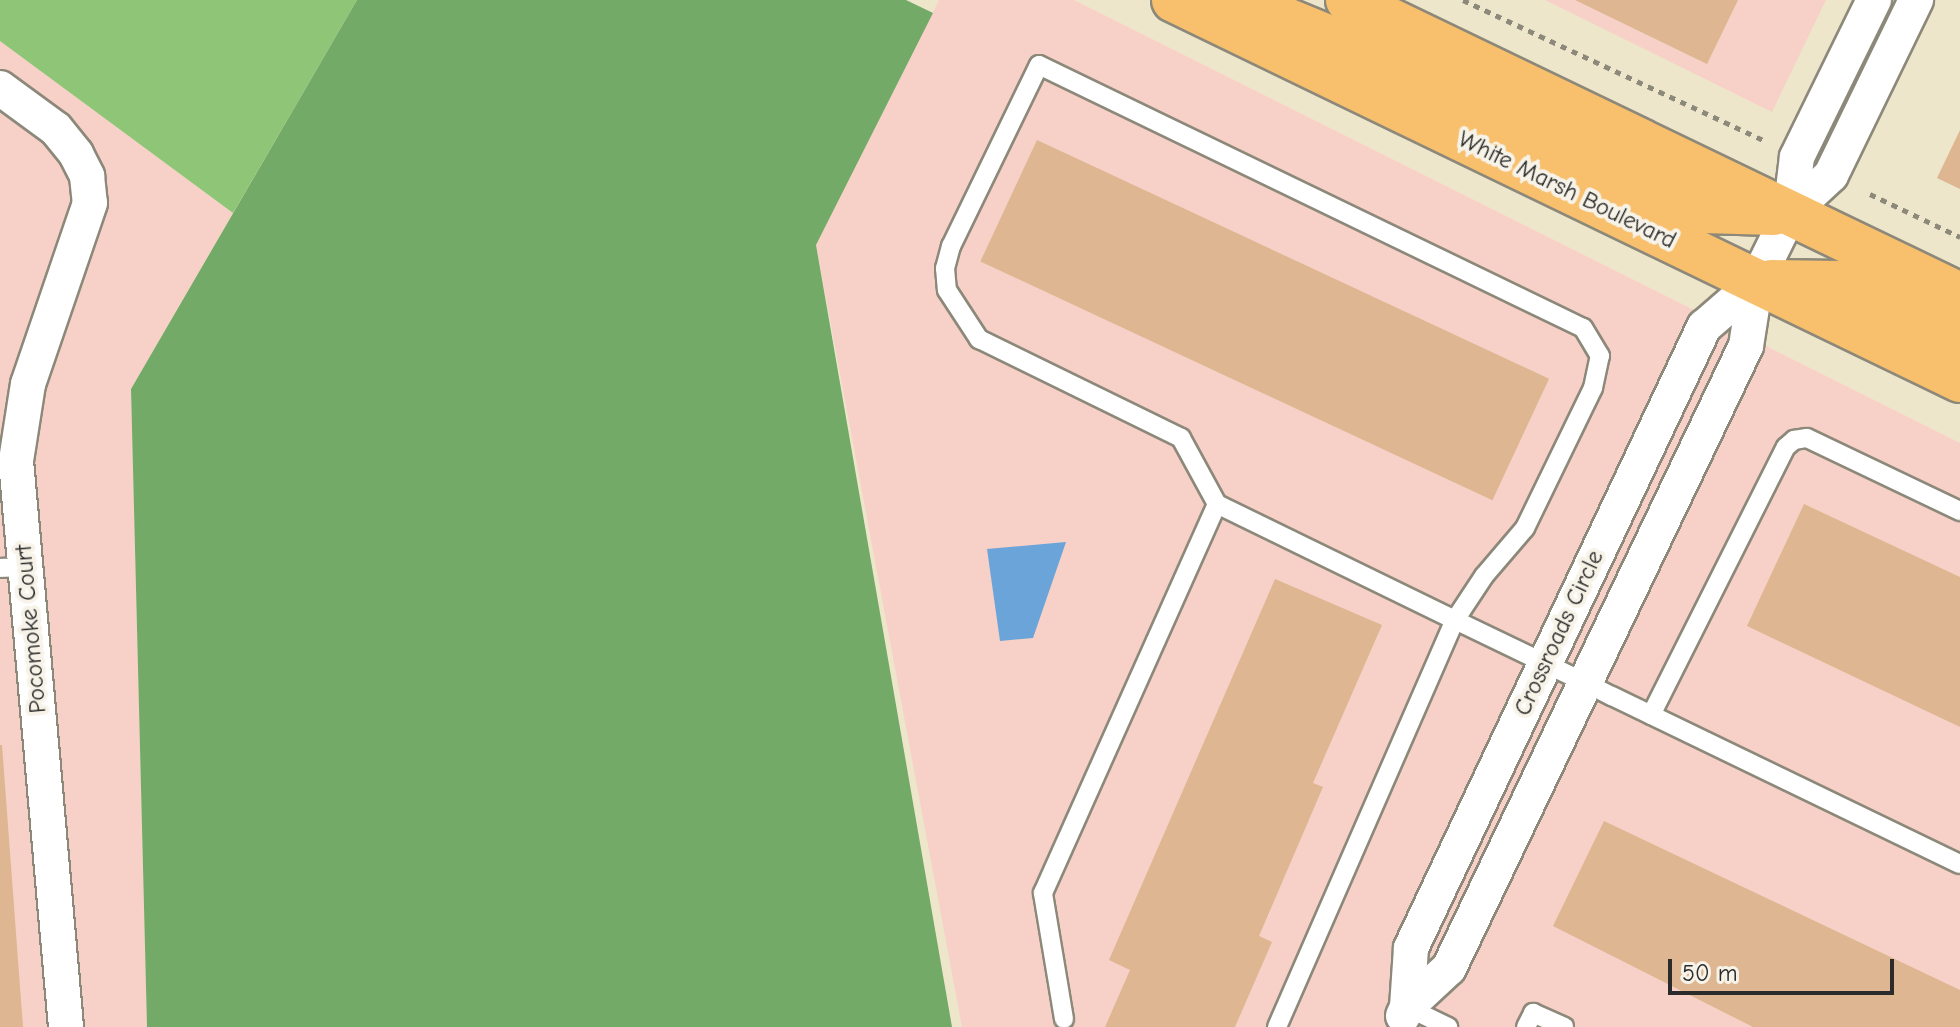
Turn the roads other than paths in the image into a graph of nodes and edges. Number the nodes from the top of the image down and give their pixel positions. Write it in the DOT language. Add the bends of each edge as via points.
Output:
graph roads {
  1 [pos="1174,0"];
  2 [pos="1238,0"];
  3 [pos="1348,0"];
  4 [pos="1874,0"];
  5 [pos="1916,0"];
  6 [pos="0,88"];
  7 [pos="1790,213"];
  8 [pos="1756,282"];
  9 [pos="1960,295"];
  10 [pos="1960,339"];
  11 [pos="1960,380"];
  12 [pos="1217,504"];
  13 [pos="1960,511"];
  14 [pos="13,568"];
  15 [pos="1455,620"];
  16 [pos="1545,663"];
  17 [pos="1586,683"];
  18 [pos="1651,715"];
  19 [pos="1960,864"];
  20 [pos="1402,1017"];
  21 [pos="1064,1019"];
  22 [pos="66,1027"];
  23 [pos="1277,1027"];
  24 [pos="1448,1027"];
  25 [pos="1526,1027"];
  26 [pos="1564,1027"];
  1 -- 8 [label="main road, White Marsh Boulevard"];
  2 -- 7 [label="main road" via="1410,71 1702,211"];
  3 -- 7 [label="main road"];
  4 -- 7 [label="street, Crossroads Circle" via="1797,157"];
  5 -- 7 [label="street, Crossroads Circle" via="1831,175"];
  6 -- 14 [label="street, Pocomoke Court" via="56,129 76,154 87,176 90,203 28,384 16,461"];
  7 -- 8 [label="street, Crossroads Circle"];
  7 -- 9 [label="main road"];
  8 -- 10 [label="main road" via="1841,283"];
  8 -- 11 [label="main road, White Marsh Boulevard"];
  8 -- 16 [label="street, Crossroads Circle" via="1704,327"];
  8 -- 17 [label="street, Crossroads Circle" via="1746,346"];
  12 -- 15 [label="lane"];
  12 -- 15 [label="lane" via="1181,438 979,339 947,290 951,246 1039,65 1583,328 1594,341 1600,356 1593,388 1525,528"];
  12 -- 21 [label="lane" via="1043,893"];
  13 -- 18 [label="lane" via="1807,438 1794,440"];
  14 -- 22 [label="street, Pocomoke Court"];
  15 -- 16 [label="lane"];
  15 -- 23 [label="lane"];
  16 -- 17 [label="lane"];
  16 -- 20 [label="street, Crossroads Circle" via="1411,948"];
  17 -- 18 [label="lane"];
  17 -- 20 [label="street, Crossroads Circle" via="1449,968"];
  18 -- 19 [label="lane"];
  20 -- 24 [label="lane"];
  25 -- 26 [label="lane" via="1533,1013"];
}
